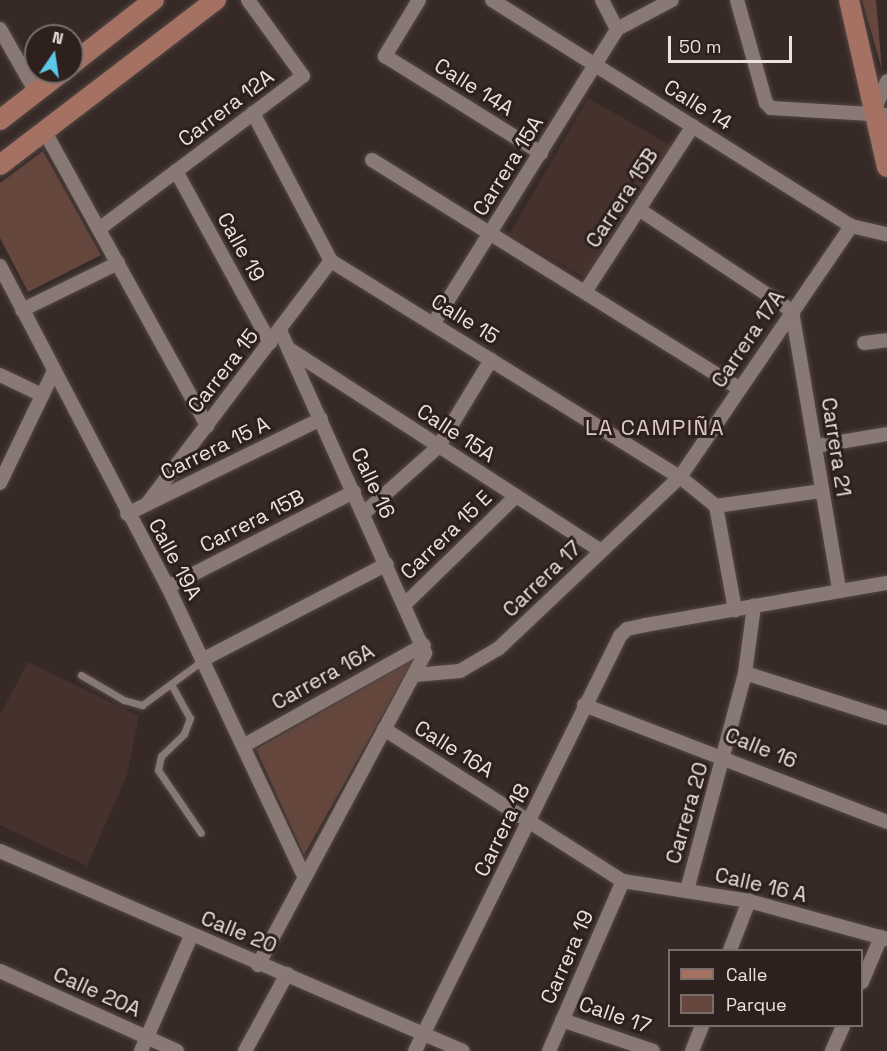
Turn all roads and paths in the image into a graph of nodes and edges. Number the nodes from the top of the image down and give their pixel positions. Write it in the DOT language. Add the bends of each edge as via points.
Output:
graph roads {
  1 [pos="154,0"];
  2 [pos="216,0"];
  3 [pos="248,0"];
  4 [pos="419,0"];
  5 [pos="492,0"];
  6 [pos="602,0"];
  7 [pos="736,0"];
  8 [pos="849,0"];
  9 [pos="668,1"];
  10 [pos="617,29"];
  11 [pos="0,30"];
  12 [pos="84,55"];
  13 [pos="596,65"];
  14 [pos="887,81"];
  15 [pos="46,84"];
  16 [pos="36,92"];
  17 [pos="880,112"];
  18 [pos="253,113"];
  19 [pos="0,120"];
  20 [pos="693,126"];
  21 [pos="45,132"];
  22 [pos="541,153"];
  23 [pos="372,160"];
  24 [pos="0,165"];
  25 [pos="887,167"];
  26 [pos="176,171"];
  27 [pos="640,210"];
  28 [pos="851,226"];
  29 [pos="99,229"];
  30 [pos="887,234"];
  31 [pos="490,235"];
  32 [pos="331,261"];
  33 [pos="118,263"];
  34 [pos="0,266"];
  35 [pos="585,292"];
  36 [pos="22,310"];
  37 [pos="792,310"];
  38 [pos="433,324"];
  39 [pos="280,331"];
  40 [pos="887,340"];
  41 [pos="864,343"];
  42 [pos="270,344"];
  43 [pos="289,350"];
  44 [pos="491,360"];
  45 [pos="54,371"];
  46 [pos="0,375"];
  47 [pos="740,389"];
  48 [pos="42,395"];
  49 [pos="321,419"];
  50 [pos="207,426"];
  51 [pos="887,434"];
  52 [pos="816,446"];
  53 [pos="438,447"];
  54 [pos="680,477"];
  55 [pos="0,480"];
  56 [pos="822,491"];
  57 [pos="354,492"];
  58 [pos="516,496"];
  59 [pos="147,504"];
  60 [pos="716,506"];
  61 [pos="364,513"];
  62 [pos="128,514"];
  63 [pos="601,551"];
  64 [pos="387,564"];
  65 [pos="887,583"];
  66 [pos="168,587"];
  67 [pos="839,590"];
  68 [pos="405,604"];
  69 [pos="754,606"];
  70 [pos="735,610"];
  71 [pos="425,649"];
  72 [pos="202,660"];
  73 [pos="745,673"];
  74 [pos="81,675"];
  75 [pos="415,675"];
  76 [pos="172,686"];
  77 [pos="584,705"];
  78 [pos="887,718"];
  79 [pos="384,729"];
  80 [pos="243,746"];
  81 [pos="724,756"];
  82 [pos="530,822"];
  83 [pos="887,822"];
  84 [pos="201,833"];
  85 [pos="3,853"];
  86 [pos="0,867"];
  87 [pos="304,876"];
  88 [pos="624,881"];
  89 [pos="687,890"];
  90 [pos="749,901"];
  91 [pos="190,936"];
  92 [pos="884,938"];
  93 [pos="731,949"];
  94 [pos="258,965"];
  95 [pos="0,972"];
  96 [pos="287,974"];
  97 [pos="863,978"];
  98 [pos="562,1020"];
  99 [pos="702,1027"];
  100 [pos="843,1027"];
  101 [pos="424,1033"];
  102 [pos="147,1037"];
  103 [pos="141,1051"];
  104 [pos="177,1051"];
  105 [pos="245,1051"];
  106 [pos="415,1051"];
  107 [pos="463,1051"];
  108 [pos="549,1051"];
  109 [pos="653,1051"];
  110 [pos="692,1051"];
  111 [pos="832,1051"];
  1 -- 12 [label="main road"];
  2 -- 21 [label="main road"];
  3 -- 18 [label="street, Carrera 12A" via="303,76"];
  4 -- 22 [label="street, Calle 14A" via="385,56"];
  5 -- 13 [label="street, Calle 14"];
  6 -- 10 [label="street"];
  7 -- 17 [label="street" via="766,103 771,108"];
  8 -- 17 [label="main road"];
  9 -- 10 [label="street"];
  10 -- 13 [label="street, Carrera 15A"];
  11 -- 16 [label="street"];
  13 -- 20 [label="street, Calle 14"];
  13 -- 22 [label="street, Carrera 15A"];
  14 -- 17 [label="street"];
  15 -- 16 [label="main road"];
  16 -- 19 [label="main road"];
  17 -- 25 [label="main road"];
  18 -- 26 [label="street, Carrera 12A"];
  18 -- 32 [label="street"];
  20 -- 27 [label="street, Carrera 15B"];
  20 -- 28 [label="street, Calle 14"];
  21 -- 24 [label="main road"];
  21 -- 29 [label="street"];
  22 -- 31 [label="street, Carrera 15A"];
  23 -- 31 [label="street"];
  26 -- 29 [label="street, Carrera 12A"];
  26 -- 42 [label="street, Calle 19"];
  27 -- 35 [label="street, Carrera 15B"];
  27 -- 37 [label="street"];
  28 -- 30 [label="street, Calle 14"];
  28 -- 37 [label="street, Carrera 17A"];
  29 -- 33 [label="street"];
  31 -- 35 [label="street"];
  31 -- 38 [label="street, Carrera 15A"];
  32 -- 38 [label="street, Calle 15"];
  32 -- 39 [label="street, Carrera 15"];
  33 -- 36 [label="street"];
  33 -- 50 [label="street"];
  34 -- 36 [label="street, Calle 19A"];
  35 -- 47 [label="street"];
  36 -- 45 [label="street, Calle 19A"];
  37 -- 47 [label="street, Carrera 17A"];
  37 -- 52 [label="street, Carrera 21"];
  38 -- 44 [label="street, Calle 15"];
  39 -- 42 [label="street, Carrera 15"];
  39 -- 43 [label="street, Calle 16"];
  40 -- 41 [label="street"];
  42 -- 50 [label="street, Carrera 15"];
  43 -- 49 [label="street, Calle 16"];
  43 -- 53 [label="street, Calle 15A"];
  44 -- 53 [label="street"];
  44 -- 54 [label="street, Calle 15"];
  45 -- 48 [label="street"];
  45 -- 62 [label="street, Calle 19A"];
  46 -- 48 [label="street"];
  47 -- 54 [label="street, Carrera 17A"];
  48 -- 55 [label="street"];
  49 -- 57 [label="street, Calle 16"];
  49 -- 59 [label="street, Carrera 15 A"];
  50 -- 59 [label="street, Carrera 15"];
  51 -- 52 [label="street"];
  52 -- 56 [label="street, Carrera 21"];
  53 -- 58 [label="street, Calle 15A"];
  53 -- 61 [label="street"];
  54 -- 60 [label="street, Calle 15"];
  54 -- 63 [label="street, Carrera 17"];
  56 -- 60 [label="street"];
  56 -- 67 [label="street, Carrera 21"];
  57 -- 61 [label="street, Calle 16"];
  57 -- 66 [label="street, Carrera 15B"];
  58 -- 63 [label="street, Calle 15A"];
  58 -- 68 [label="street, Carrera 15 E"];
  59 -- 62 [label="street, Carrera 15 A"];
  60 -- 70 [label="street"];
  61 -- 64 [label="street, Calle 16"];
  62 -- 66 [label="street, Calle 19A"];
  63 -- 75 [label="street, Carrera 17" via="499,648 460,671"];
  64 -- 68 [label="street, Calle 16"];
  64 -- 72 [label="street"];
  65 -- 67 [label="street"];
  66 -- 72 [label="street, Calle 19A"];
  67 -- 69 [label="street"];
  68 -- 71 [label="street, Calle 16"];
  69 -- 70 [label="street"];
  69 -- 73 [label="street, Carrera 20"];
  70 -- 77 [label="street, Carrera 18" via="627,629"];
  71 -- 75 [label="street"];
  71 -- 80 [label="street, Carrera 16A"];
  72 -- 76 [label="lane"];
  72 -- 80 [label="street, Calle 19A"];
  73 -- 78 [label="street"];
  73 -- 81 [label="street, Carrera 20"];
  74 -- 76 [label="lane" via="138,705 149,703"];
  75 -- 79 [label="street"];
  76 -- 84 [label="lane" via="190,718 184,735 161,756 158,770"];
  77 -- 81 [label="street, Calle 16"];
  77 -- 82 [label="street, Carrera 18"];
  79 -- 82 [label="street, Calle 16A"];
  79 -- 87 [label="street"];
  80 -- 87 [label="street, Calle 19A"];
  81 -- 83 [label="street, Calle 16"];
  81 -- 89 [label="street, Carrera 20"];
  82 -- 88 [label="street, Calle 16A"];
  82 -- 101 [label="street, Carrera 18"];
  85 -- 86 [label="street"];
  85 -- 91 [label="street, Calle 20"];
  87 -- 94 [label="street"];
  88 -- 89 [label="street, Calle 16 A"];
  88 -- 98 [label="street, Carrera 19"];
  89 -- 90 [label="street, Calle 16 A"];
  90 -- 92 [label="street, Calle 16 A"];
  90 -- 93 [label="street"];
  91 -- 94 [label="street, Calle 20"];
  91 -- 102 [label="street"];
  92 -- 97 [label="street"];
  94 -- 96 [label="street, Calle 20"];
  95 -- 102 [label="street, Calle 20A"];
  96 -- 101 [label="street, Calle 20"];
  96 -- 105 [label="street"];
  98 -- 108 [label="street, Carrera 19"];
  98 -- 109 [label="street, Calle 17"];
  99 -- 110 [label="street"];
  100 -- 111 [label="street"];
  101 -- 106 [label="street, Carrera 18"];
  101 -- 107 [label="street, Calle 20"];
  102 -- 103 [label="street"];
  102 -- 104 [label="street, Calle 20A"];
}
